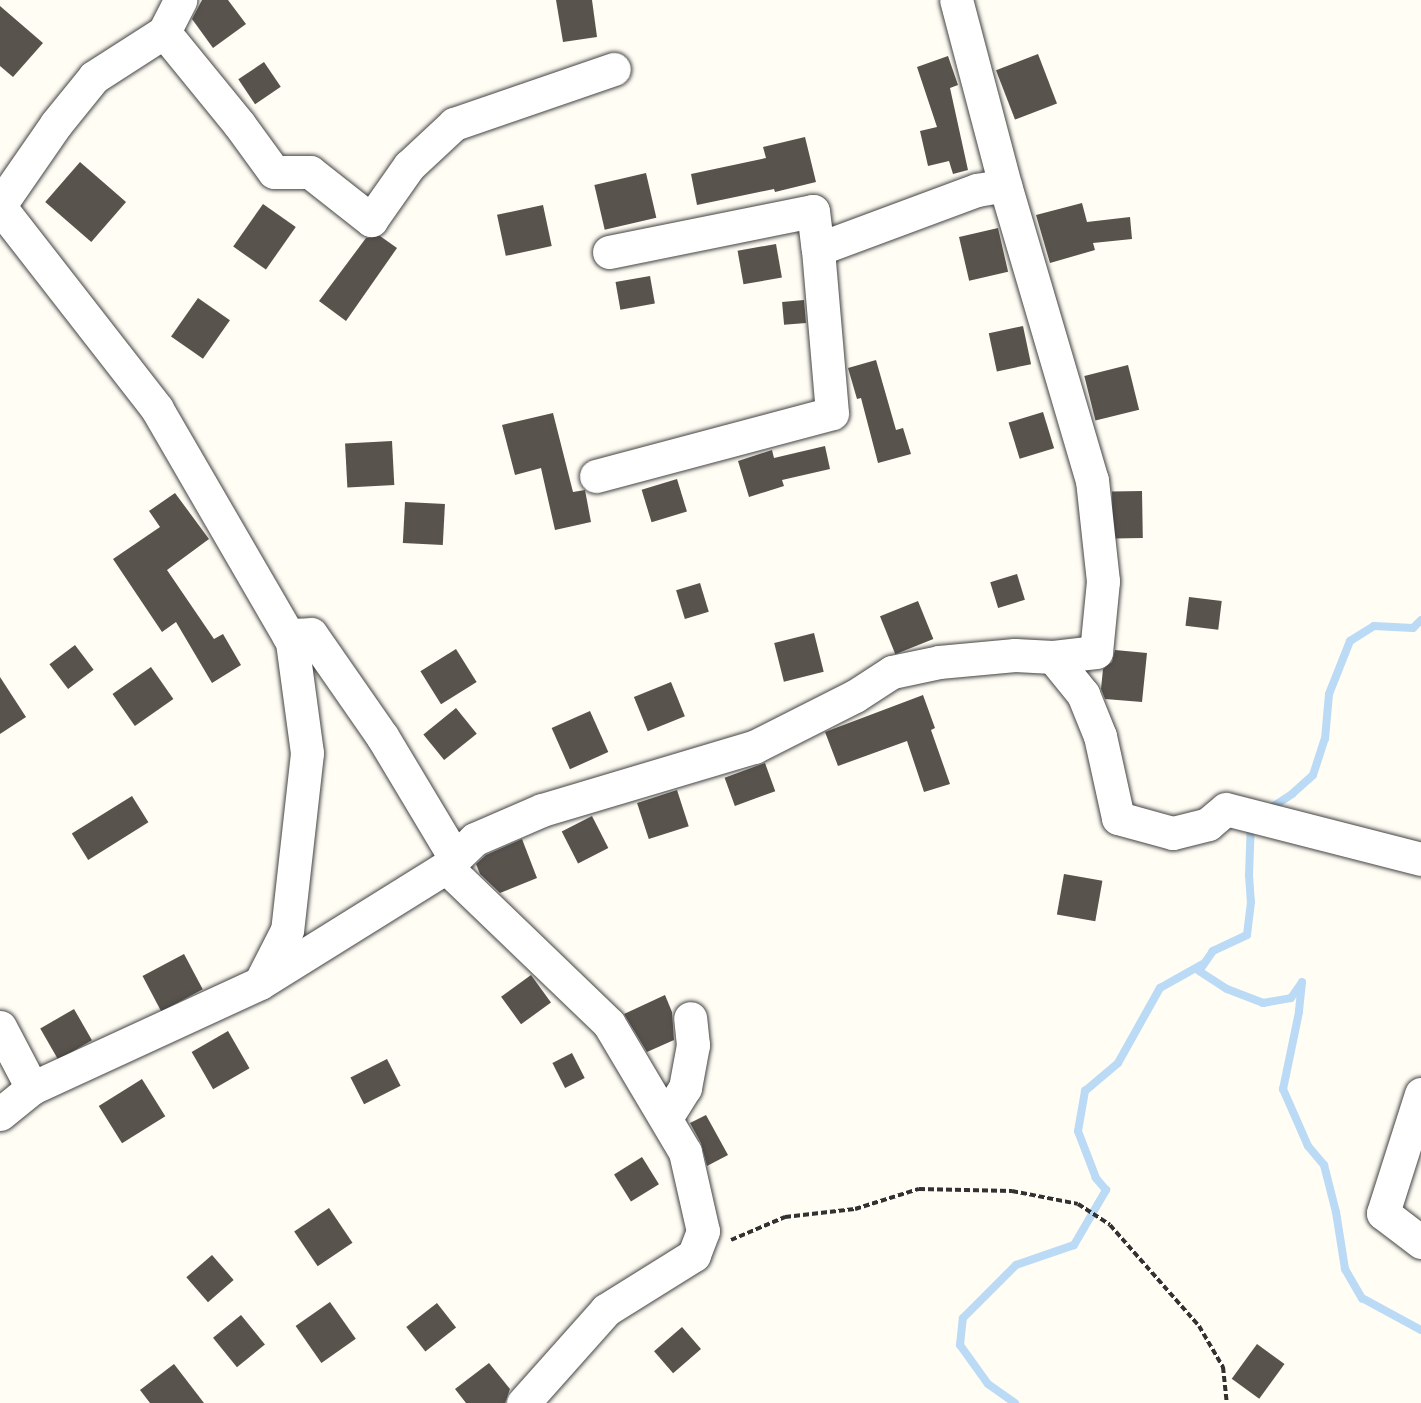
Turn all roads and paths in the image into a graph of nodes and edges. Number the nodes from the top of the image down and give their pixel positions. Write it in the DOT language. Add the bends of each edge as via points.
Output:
graph roads {
  1 [pos="180,0"];
  2 [pos="956,0"];
  3 [pos="164,32"];
  4 [pos="614,69"];
  5 [pos="1005,185"];
  6 [pos="0,206"];
  7 [pos="818,249"];
  8 [pos="609,252"];
  9 [pos="596,476"];
  10 [pos="288,635"];
  11 [pos="1053,657"];
  12 [pos="1421,859"];
  13 [pos="450,863"];
  14 [pos="260,983"];
  15 [pos="690,1018"];
  16 [pos="0,1027"];
  17 [pos="32,1088"];
  18 [pos="1421,1094"];
  19 [pos="0,1114"];
  20 [pos="666,1118"];
  21 [pos="1421,1242"];
  22 [pos="694,1255"];
  23 [pos="524,1403"];
  24 [pos="1227,1403"];
  1 -- 3 [label="street"];
  2 -- 5 [label="street"];
  3 -- 4 [label="street" via="274,172 310,172 370,219 409,166 454,124"];
  3 -- 6 [label="street" via="94,76"];
  5 -- 7 [label="street" via="977,190"];
  5 -- 11 [label="street" via="1092,480 1103,580 1096,652"];
  6 -- 10 [label="street" via="156,409"];
  7 -- 8 [label="street" via="813,211"];
  7 -- 9 [label="street" via="832,413"];
  10 -- 13 [label="street" via="311,634 382,736"];
  10 -- 14 [label="street" via="307,753 288,930"];
  11 -- 12 [label="street" via="1083,694 1100,736 1118,818 1173,833 1208,824 1226,809"];
  11 -- 13 [label="street" via="1005,656 939,662 892,672 855,696 754,747 542,810 475,839"];
  13 -- 14 [label="street"];
  13 -- 20 [label="street" via="609,1024"];
  14 -- 17 [label="street"];
  15 -- 20 [label="street" via="693,1045 685,1088"];
  16 -- 17 [label="street"];
  17 -- 19 [label="street"];
  18 -- 21 [label="street" via="1383,1213"];
  20 -- 22 [label="street" via="685,1152 703,1231"];
  22 -- 23 [label="street" via="606,1310"];
  22 -- 24 [label="path" via="785,1217 855,1209 919,1189 1012,1191 1078,1204 1110,1225 1199,1326 1223,1367"];
}
